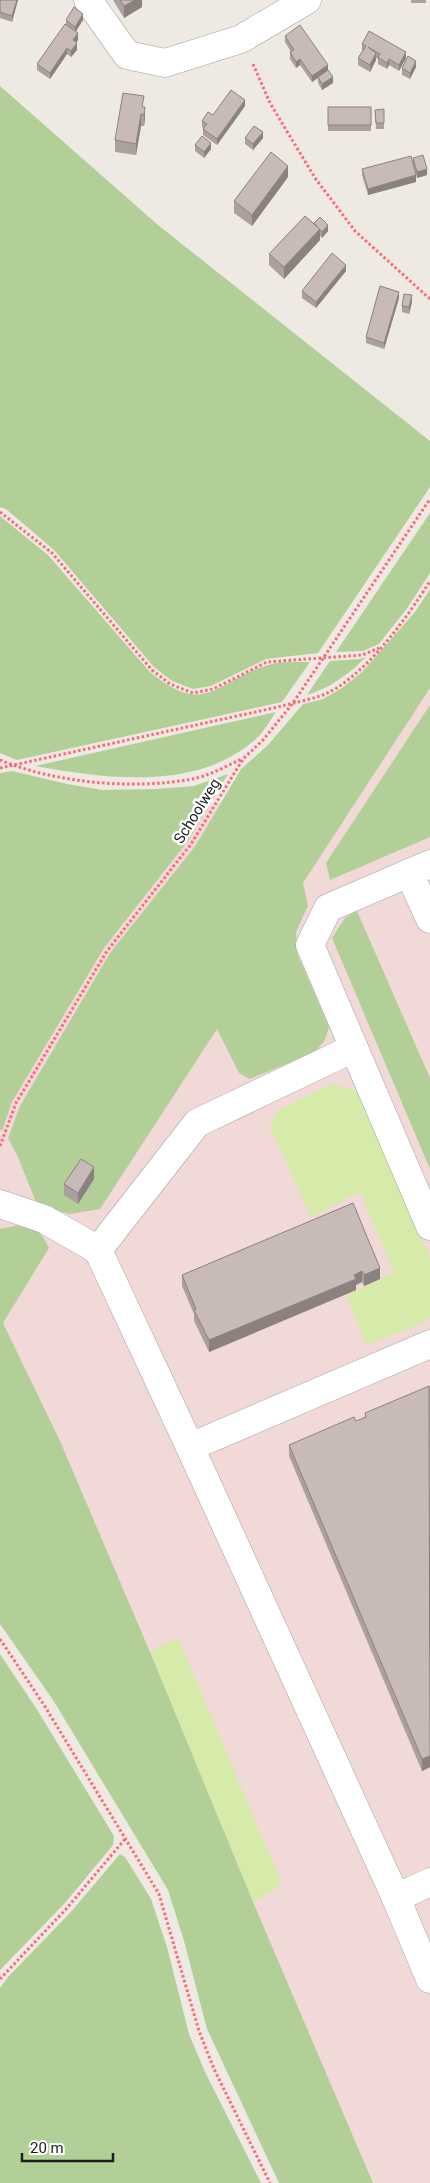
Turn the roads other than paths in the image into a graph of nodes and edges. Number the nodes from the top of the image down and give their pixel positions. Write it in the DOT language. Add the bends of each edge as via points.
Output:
graph roads {
  1 [pos="88,0"];
  2 [pos="306,0"];
  3 [pos="420,869"];
  4 [pos="430,919"];
  5 [pos="354,1048"];
  6 [pos="0,1204"];
  7 [pos="430,1226"];
  8 [pos="98,1250"];
  9 [pos="430,1344"];
  10 [pos="190,1447"];
  11 [pos="430,1882"];
  12 [pos="396,1898"];
  13 [pos="430,1979"];
  1 -- 2 [label="lane" via="127,55 165,64 241,39"];
  3 -- 4 [label="lane"];
  3 -- 5 [label="lane" via="328,908 310,945"];
  5 -- 7 [label="lane"];
  5 -- 8 [label="lane" via="197,1122"];
  6 -- 8 [label="lane" via="44,1219"];
  8 -- 10 [label="lane"];
  9 -- 10 [label="lane"];
  10 -- 12 [label="lane"];
  11 -- 12 [label="lane"];
  12 -- 13 [label="lane"];
}
